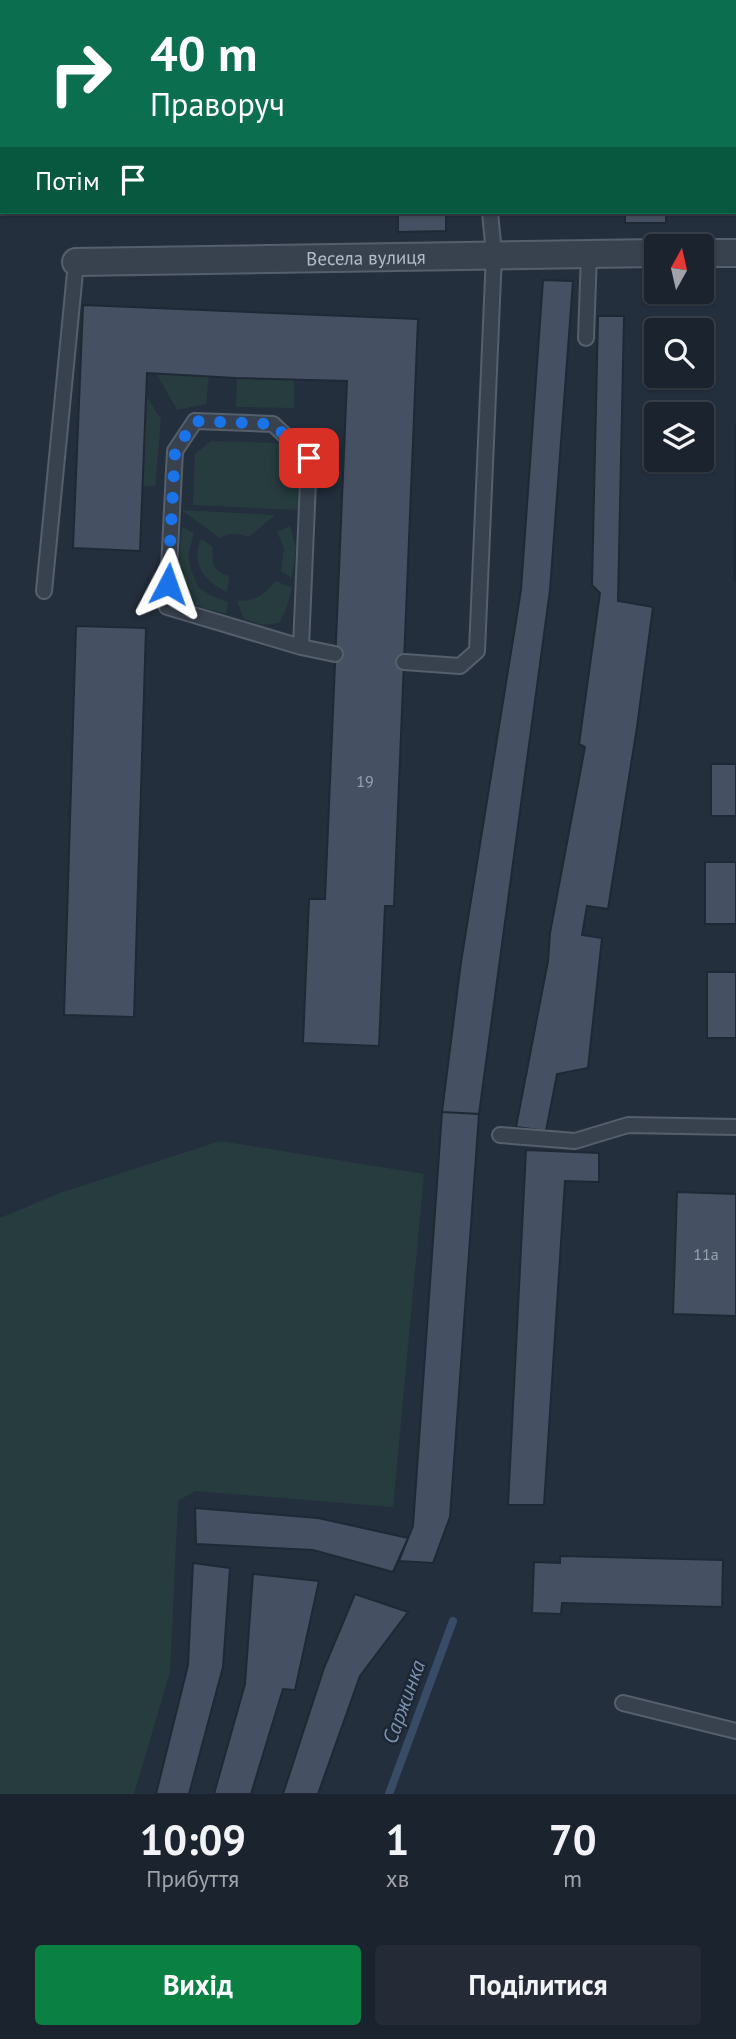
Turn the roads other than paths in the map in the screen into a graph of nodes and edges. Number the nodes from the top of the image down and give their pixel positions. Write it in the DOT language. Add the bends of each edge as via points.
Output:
graph roads {
  1 [pos="491,214"];
  2 [pos="589,253"];
  3 [pos="644,253"];
  4 [pos="714,253"];
  5 [pos="736,253"];
  6 [pos="494,254"];
  7 [pos="76,262"];
  8 [pos="586,338"];
  9 [pos="44,591"];
  10 [pos="301,647"];
  11 [pos="335,654"];
  12 [pos="404,662"];
  13 [pos="736,1127"];
  14 [pos="500,1135"];
  15 [pos="623,1703"];
  16 [pos="736,1731"];
  1 -- 6 [label="lane"];
  2 -- 3 [label="street, Весела вулиця"];
  2 -- 6 [label="street, Весела вулиця"];
  2 -- 8 [label="lane"];
  4 -- 5 [label="street"];
  6 -- 7 [label="street, Весела вулиця"];
  6 -- 12 [label="lane" via="477,651 460,666"];
  7 -- 9 [label="lane"];
  10 -- 10 [label="lane" via="167,607 175,451 195,421 273,424 309,458"];
  10 -- 11 [label="lane"];
  13 -- 14 [label="lane" via="628,1125 575,1140"];
  15 -- 16 [label="lane"];
}
